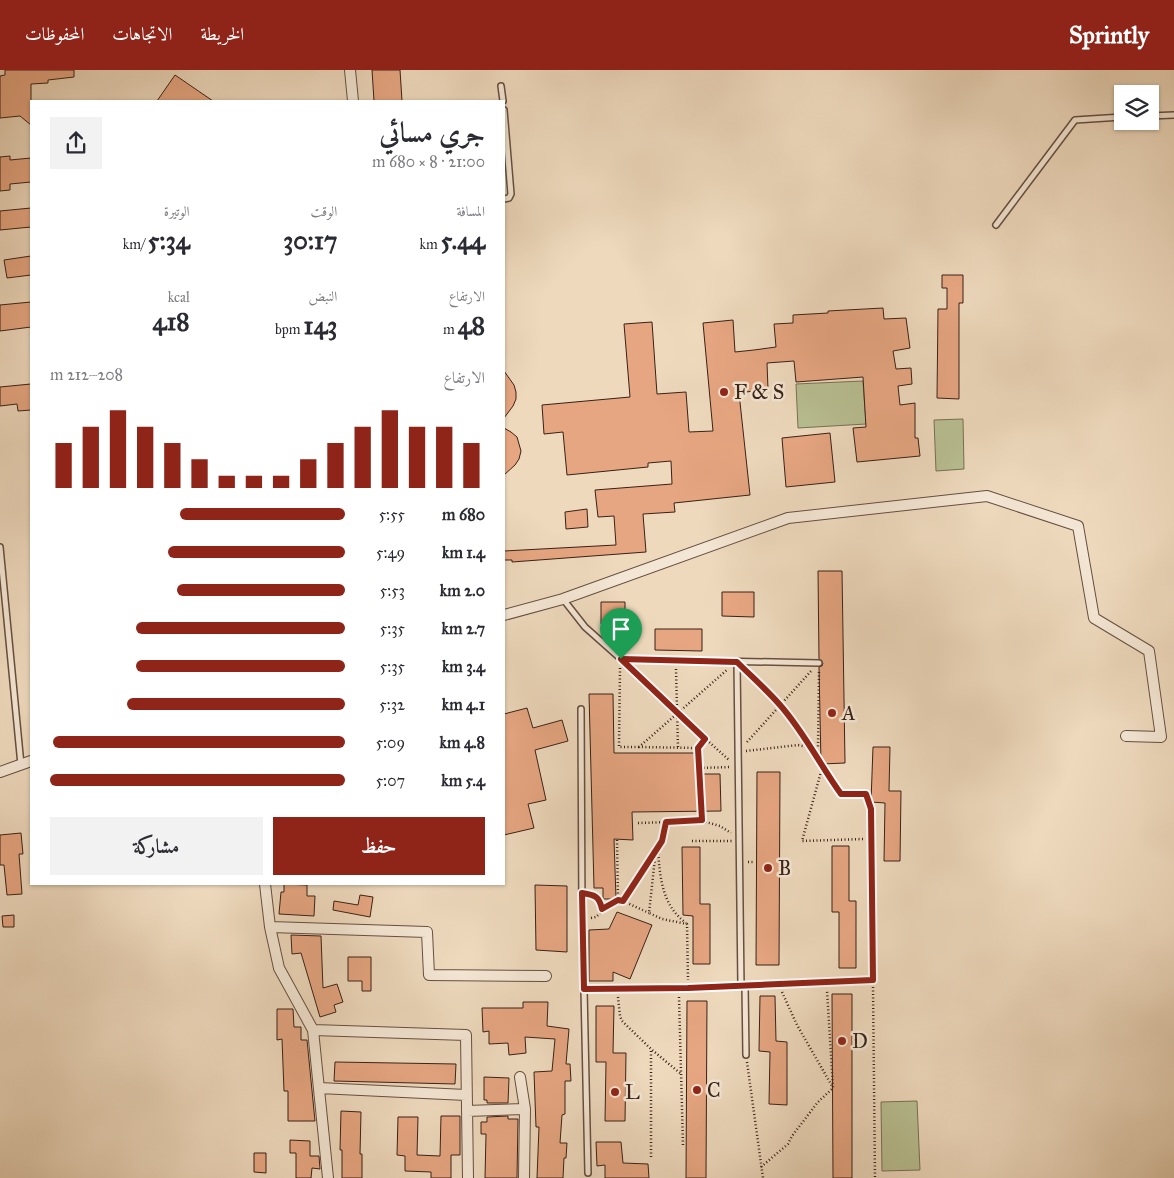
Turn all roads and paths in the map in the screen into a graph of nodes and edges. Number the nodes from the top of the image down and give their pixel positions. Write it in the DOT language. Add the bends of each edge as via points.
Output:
graph roads {
  1 [pos="350,70"];
  2 [pos="501,86"];
  3 [pos="353,100"];
  4 [pos="503,100"];
  5 [pos="1174,115"];
  6 [pos="1159,116"];
  7 [pos="1114,118"];
  8 [pos="505,124"];
  9 [pos="505,199"];
  10 [pos="996,226"];
  11 [pos="0,547"];
  12 [pos="563,598"];
  13 [pos="505,615"];
  14 [pos="621,659"];
  15 [pos="676,660"];
  16 [pos="737,662"];
  17 [pos="819,663"];
  18 [pos="780,705"];
  19 [pos="581,708"];
  20 [pos="678,714"];
  21 [pos="1126,736"];
  22 [pos="705,739"];
  23 [pos="639,747"];
  24 [pos="678,748"];
  25 [pos="698,748"];
  26 [pos="812,748"];
  27 [pos="738,752"];
  28 [pos="26,763"];
  29 [pos="738,767"];
  30 [pos="699,768"];
  31 [pos="822,768"];
  32 [pos="0,772"];
  33 [pos="871,809"];
  34 [pos="702,820"];
  35 [pos="666,822"];
  36 [pos="638,823"];
  37 [pos="729,831"];
  38 [pos="872,839"];
  39 [pos="617,840"];
  40 [pos="692,841"];
  41 [pos="739,842"];
  42 [pos="658,848"];
  43 [pos="265,885"];
  44 [pos="582,893"];
  45 [pos="618,900"];
  46 [pos="623,901"];
  47 [pos="602,909"];
  48 [pos="649,913"];
  49 [pos="582,919"];
  50 [pos="687,924"];
  51 [pos="270,927"];
  52 [pos="546,976"];
  53 [pos="873,980"];
  54 [pos="827,982"];
  55 [pos="778,983"];
  56 [pos="743,986"];
  57 [pos="679,988"];
  58 [pos="688,988"];
  59 [pos="584,989"];
  60 [pos="617,989"];
  61 [pos="313,1030"];
  62 [pos="651,1049"];
  63 [pos="746,1055"];
  64 [pos="681,1074"];
  65 [pos="520,1077"];
  66 [pos="319,1088"];
  67 [pos="833,1088"];
  68 [pos="466,1095"];
  69 [pos="525,1109"];
  70 [pos="467,1111"];
  71 [pos="683,1145"];
  72 [pos="651,1156"];
  73 [pos="761,1167"];
  74 [pos="588,1173"];
  75 [pos="328,1178"];
  76 [pos="468,1178"];
  77 [pos="524,1178"];
  78 [pos="763,1178"];
  79 [pos="876,1178"];
  1 -- 3 [label="street"];
  2 -- 4 [label="lane"];
  5 -- 6 [label="lane"];
  7 -- 10 [label="lane" via="1075,120"];
  8 -- 9 [label="lane" via="510,194"];
  11 -- 28 [label="lane"];
  12 -- 13 [label="street"];
  12 -- 14 [label="lane" via="585,626"];
  12 -- 21 [label="street" via="788,518 987,496 1078,526 1094,618 1149,651 1161,737"];
  14 -- 15 [label="lane"];
  14 -- 20 [label="path"];
  14 -- 23 [label="path" via="619,747"];
  15 -- 16 [label="lane"];
  15 -- 20 [label="path"];
  16 -- 17 [label="lane"];
  16 -- 18 [label="path"];
  16 -- 20 [label="path"];
  16 -- 27 [label="lane"];
  17 -- 18 [label="path"];
  17 -- 26 [label="path" via="818,747"];
  18 -- 26 [label="path"];
  18 -- 27 [label="path"];
  19 -- 44 [label="lane"];
  20 -- 22 [label="path"];
  20 -- 23 [label="path"];
  20 -- 24 [label="path"];
  22 -- 25 [label="path"];
  22 -- 29 [label="path"];
  23 -- 24 [label="path"];
  24 -- 25 [label="path"];
  25 -- 30 [label="path"];
  26 -- 27 [label="path" via="798,745"];
  26 -- 31 [label="path"];
  27 -- 29 [label="lane"];
  28 -- 32 [label="street"];
  29 -- 30 [label="path"];
  29 -- 41 [label="lane"];
  30 -- 34 [label="path"];
  31 -- 33 [label="path" via="841,794 866,794"];
  31 -- 38 [label="path" via="802,841"];
  33 -- 38 [label="lane"];
  34 -- 35 [label="path"];
  34 -- 37 [label="path"];
  35 -- 36 [label="path"];
  35 -- 42 [label="path"];
  38 -- 53 [label="lane"];
  39 -- 45 [label="path"];
  40 -- 41 [label="path"];
  41 -- 56 [label="lane"];
  42 -- 46 [label="path"];
  42 -- 48 [label="path"];
  42 -- 50 [label="path" via="662,884 669,905"];
  43 -- 51 [label="street"];
  44 -- 47 [label="path" via="592,894 600,900"];
  44 -- 49 [label="lane"];
  45 -- 46 [label="path"];
  45 -- 47 [label="path"];
  46 -- 48 [label="path"];
  47 -- 49 [label="path" via="596,917"];
  48 -- 50 [label="path"];
  49 -- 59 [label="lane"];
  50 -- 58 [label="path"];
  51 -- 52 [label="street" via="427,932 428,975"];
  51 -- 61 [label="street" via="279,968"];
  53 -- 54 [label="lane"];
  53 -- 79 [label="path"];
  54 -- 55 [label="lane"];
  54 -- 67 [label="path"];
  55 -- 56 [label="lane"];
  55 -- 67 [label="path" via="797,1025"];
  56 -- 58 [label="lane"];
  56 -- 63 [label="lane"];
  57 -- 58 [label="lane"];
  57 -- 60 [label="lane"];
  57 -- 64 [label="path"];
  59 -- 60 [label="lane"];
  59 -- 74 [label="lane"];
  60 -- 62 [label="path" via="622,1021"];
  61 -- 66 [label="street"];
  61 -- 68 [label="street" via="466,1035"];
  62 -- 64 [label="path"];
  62 -- 72 [label="path"];
  63 -- 73 [label="path"];
  64 -- 71 [label="path"];
  65 -- 69 [label="street"];
  66 -- 68 [label="street"];
  66 -- 75 [label="street"];
  67 -- 73 [label="path" via="818,1102 788,1144"];
  68 -- 70 [label="street"];
  69 -- 70 [label="street"];
  69 -- 77 [label="street"];
  70 -- 76 [label="street"];
  73 -- 78 [label="path"];
}
